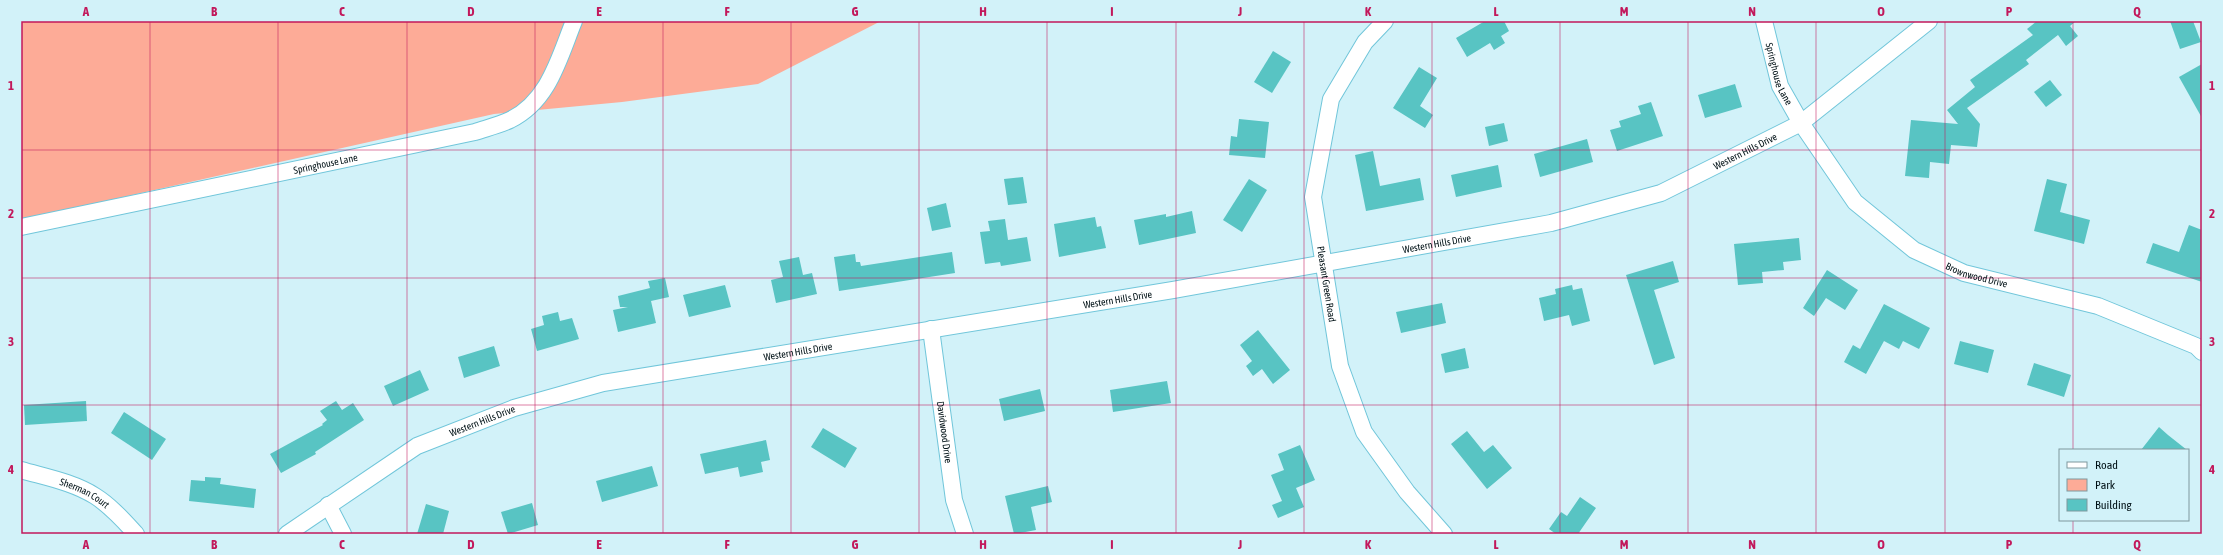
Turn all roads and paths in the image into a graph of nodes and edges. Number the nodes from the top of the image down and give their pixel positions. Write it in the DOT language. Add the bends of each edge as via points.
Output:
graph roads {
  1 [pos="574,21"];
  2 [pos="1385,21"];
  3 [pos="1764,21"];
  4 [pos="1929,21"];
  5 [pos="1801,123"];
  6 [pos="21,227"];
  7 [pos="1324,263"];
  8 [pos="931,329"];
  9 [pos="2202,352"];
  10 [pos="21,470"];
  11 [pos="328,505"];
  12 [pos="136,534"];
  13 [pos="287,534"];
  14 [pos="343,534"];
  15 [pos="965,534"];
  16 [pos="1444,534"];
  1 -- 6 [label="street, Springhouse Lane" via="547,88 530,107 510,120 475,132"];
  2 -- 7 [label="street, Pleasant Green Road" via="1364,42 1331,99 1313,197"];
  3 -- 5 [label="street, Springhouse Lane" via="1780,86"];
  4 -- 5 [label="street, Western Hills Drive"];
  5 -- 7 [label="street, Western Hills Drive" via="1661,193 1551,223"];
  5 -- 9 [label="street, Brownwood Drive" via="1855,202 1914,250 1964,273 2098,306 2196,346"];
  7 -- 8 [label="street, Western Hills Drive"];
  7 -- 16 [label="street, Pleasant Green Road" via="1340,366 1364,432 1407,492"];
  8 -- 11 [label="street, Western Hills Drive" via="603,383 514,408 417,446"];
  8 -- 15 [label="street, Davidwood Drive" via="954,500"];
  10 -- 12 [label="street, Sherman Court" via="75,486 95,496"];
  11 -- 13 [label="street, Western Hills Drive"];
  11 -- 14 [label="street"];
}
